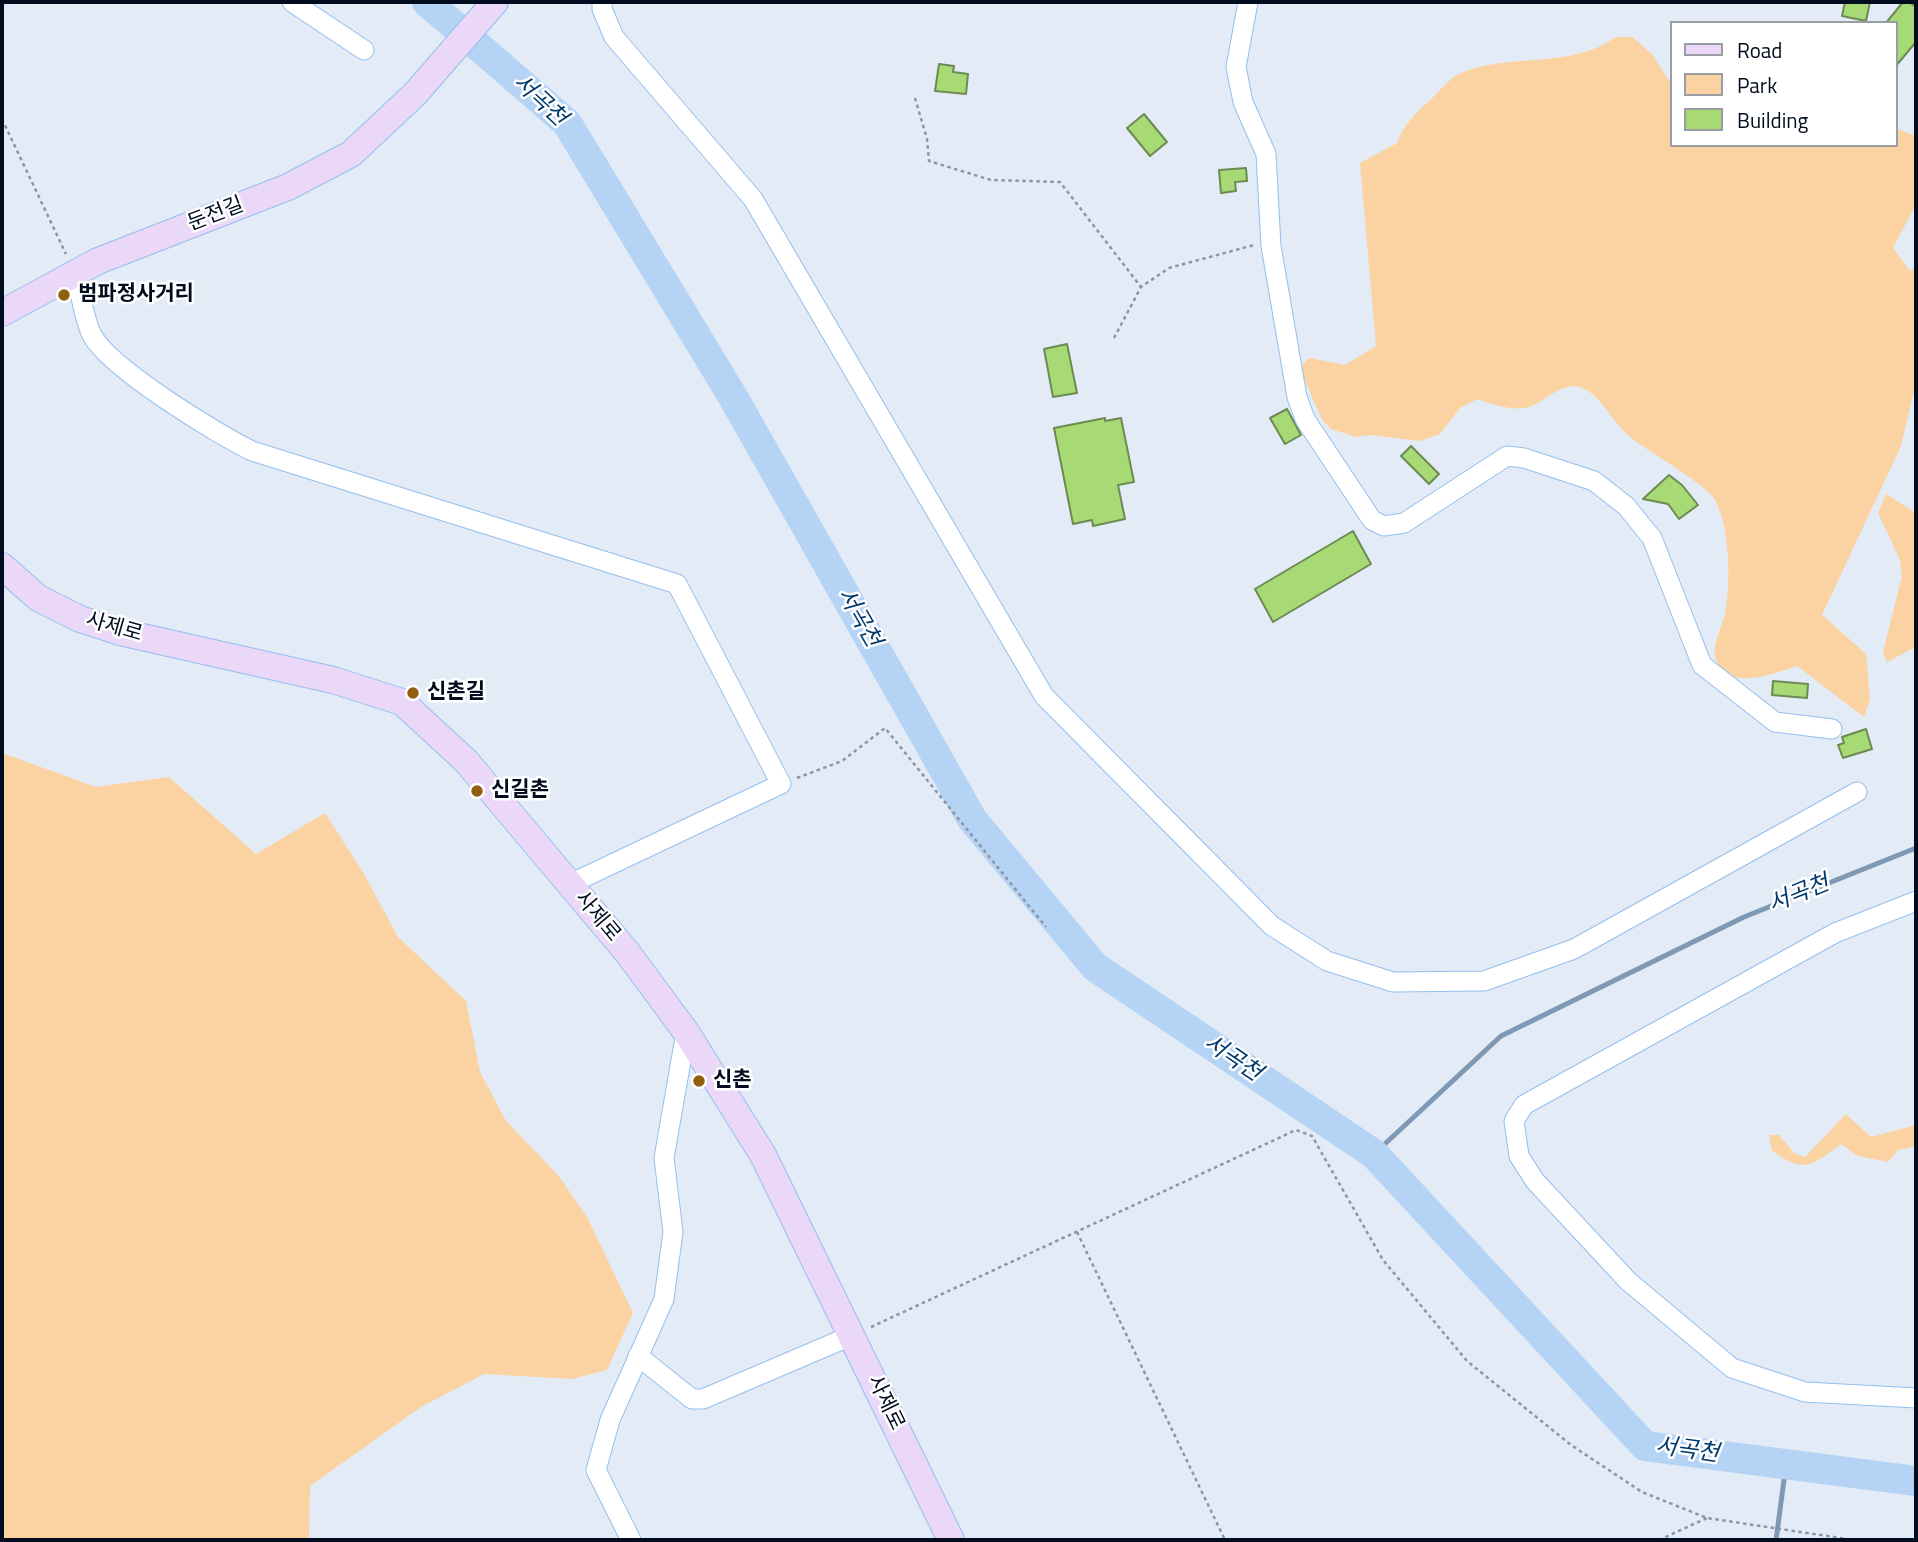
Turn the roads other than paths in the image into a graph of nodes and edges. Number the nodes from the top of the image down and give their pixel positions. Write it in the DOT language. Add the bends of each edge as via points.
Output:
graph roads {
  1 [pos="292,2"];
  2 [pos="495,2"];
  3 [pos="602,2"];
  4 [pos="1248,2"];
  5 [pos="365,50"];
  6 [pos="75,272"];
  7 [pos="2,313"];
  8 [pos="2,566"];
  9 [pos="1832,729"];
  10 [pos="1857,792"];
  11 [pos="570,884"];
  12 [pos="1916,901"];
  13 [pos="686,1032"];
  14 [pos="853,1335"];
  15 [pos="639,1356"];
  16 [pos="1916,1398"];
  17 [pos="631,1540"];
  18 [pos="951,1540"];
  1 -- 5 [label="street"];
  2 -- 6 [label="street, 둔전길" via="415,94 365,144 333,165"];
  3 -- 10 [label="street" via="614,37 753,199 1044,696 1272,926 1328,961 1393,982 1484,981 1574,949"];
  4 -- 9 [label="street" via="1236,67 1243,102 1266,154 1271,241 1297,397 1305,419 1372,520 1384,526 1404,523 1507,456 1594,481 1626,506 1652,538 1702,665 1775,722"];
  6 -- 7 [label="street, 둔전길"];
  6 -- 11 [label="street" via="92,336 129,372 216,434 252,451 677,584 780,784"];
  8 -- 11 [label="street, 사제로" via="38,598 79,619 333,680 402,702 466,761"];
  11 -- 13 [label="street, 사제로"];
  12 -- 16 [label="street" via="1835,933 1524,1105 1514,1121 1519,1156 1535,1181 1628,1282 1731,1368 1805,1392"];
  13 -- 14 [label="street, 사제로" via="763,1155"];
  13 -- 15 [label="street" via="664,1158 673,1232 664,1299"];
  14 -- 15 [label="street" via="703,1399 692,1399"];
  14 -- 18 [label="street, 사제로"];
  15 -- 17 [label="street" via="610,1420 596,1470"];
}
